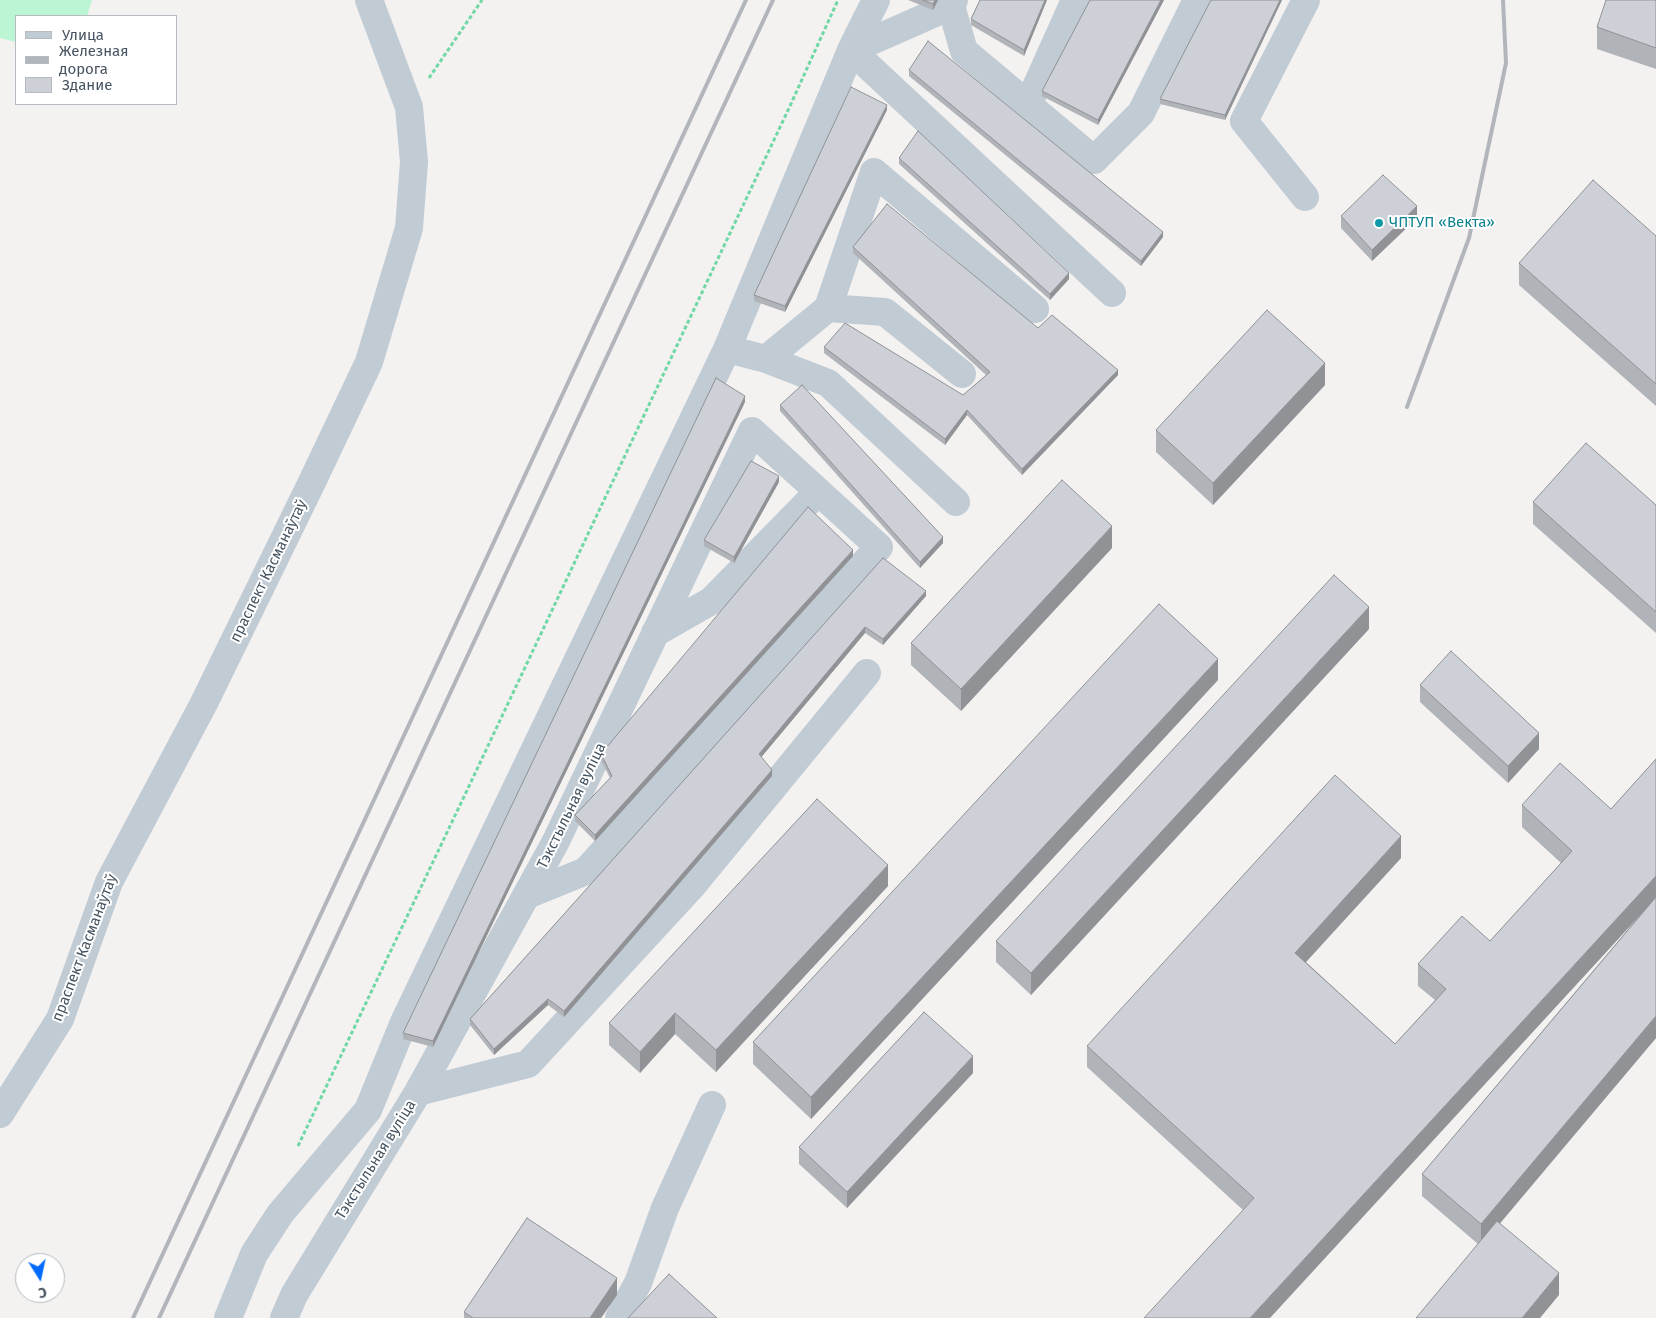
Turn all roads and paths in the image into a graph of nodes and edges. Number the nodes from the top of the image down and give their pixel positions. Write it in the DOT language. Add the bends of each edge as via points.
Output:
graph roads {
  1 [pos="369,0"];
  2 [pos="482,0"];
  3 [pos="838,0"];
  4 [pos="876,0"];
  5 [pos="1075,0"];
  6 [pos="1197,0"];
  7 [pos="1306,0"];
  8 [pos="952,3"];
  9 [pos="851,50"];
  10 [pos="1028,105"];
  11 [pos="409,107"];
  12 [pos="1305,197"];
  13 [pos="1112,293"];
  14 [pos="828,308"];
  15 [pos="1035,309"];
  16 [pos="727,349"];
  17 [pos="766,358"];
  18 [pos="962,374"];
  19 [pos="818,492"];
  20 [pos="956,502"];
  21 [pos="655,633"];
  22 [pos="867,673"];
  23 [pos="527,895"];
  24 [pos="418,1092"];
  25 [pos="712,1105"];
  26 [pos="0,1114"];
  27 [pos="296,1153"];
  28 [pos="228,1318"];
  29 [pos="284,1318"];
  30 [pos="619,1318"];
  1 -- 11 [label="street, праспект Касманаўтаў"];
  2 -- 11 [label="path"];
  3 -- 27 [label="path"];
  4 -- 9 [label="street"];
  5 -- 10 [label="street"];
  6 -- 10 [label="street" via="1141,113 1094,160"];
  7 -- 12 [label="street" via="1244,121"];
  8 -- 9 [label="street"];
  8 -- 10 [label="street" via="964,51"];
  9 -- 13 [label="street"];
  9 -- 16 [label="street"];
  11 -- 26 [label="street, праспект Касманаўтаў" via="414,162 409,228 370,362 204,703 109,882 60,1019"];
  14 -- 15 [label="street" via="874,172"];
  14 -- 17 [label="street"];
  14 -- 18 [label="street" via="885,312"];
  16 -- 17 [label="street"];
  16 -- 28 [label="street" via="404,1022 368,1110 275,1222 254,1254"];
  17 -- 20 [label="street" via="828,383"];
  19 -- 21 [label="street" via="711,601"];
  19 -- 21 [label="street, Тэкстыльная вуліца" via="752,431"];
  19 -- 23 [label="street, Тэкстыльная вуліца" via="879,547 586,872"];
  21 -- 23 [label="street, Тэкстыльная вуліца"];
  22 -- 24 [label="street" via="692,886 528,1064"];
  23 -- 24 [label="street, Тэкстыльная вуліца"];
  24 -- 29 [label="street, Тэкстыльная вуліца" via="294,1295"];
  25 -- 30 [label="street" via="665,1208 638,1282"];
}
